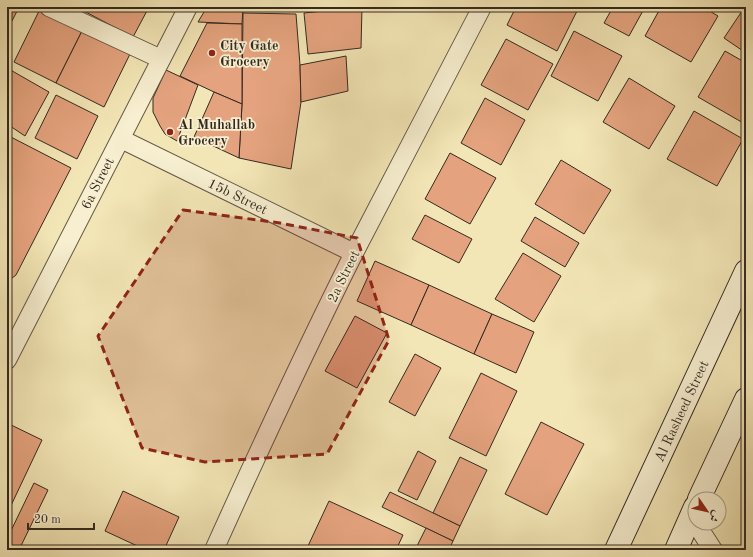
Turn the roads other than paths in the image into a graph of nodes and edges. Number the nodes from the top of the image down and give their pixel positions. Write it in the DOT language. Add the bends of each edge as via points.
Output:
graph roads {
  1 [pos="49,7"];
  2 [pos="188,7"];
  3 [pos="482,7"];
  4 [pos="161,59"];
  5 [pos="120,139"];
  6 [pos="354,253"];
  7 [pos="746,271"];
  8 [pos="14,330"];
  9 [pos="7,360"];
  10 [pos="746,399"];
  11 [pos="705,491"];
  12 [pos="687,528"];
  13 [pos="701,531"];
  14 [pos="214,550"];
  15 [pos="616,550"];
  16 [pos="676,550"];
  17 [pos="713,550"];
  1 -- 4 [label="street"];
  2 -- 4 [label="street, 6a Street"];
  3 -- 6 [label="street, 2a Street"];
  4 -- 5 [label="street, 6a Street"];
  5 -- 6 [label="street, 15b Street"];
  5 -- 8 [label="street, 6a Street"];
  6 -- 14 [label="street, 2a Street"];
  7 -- 15 [label="main road, Al Rasheed Street"];
  8 -- 9 [label="street, 6a Street"];
  10 -- 11 [label="main road"];
  12 -- 16 [label="main road"];
  13 -- 17 [label="street"];
}
